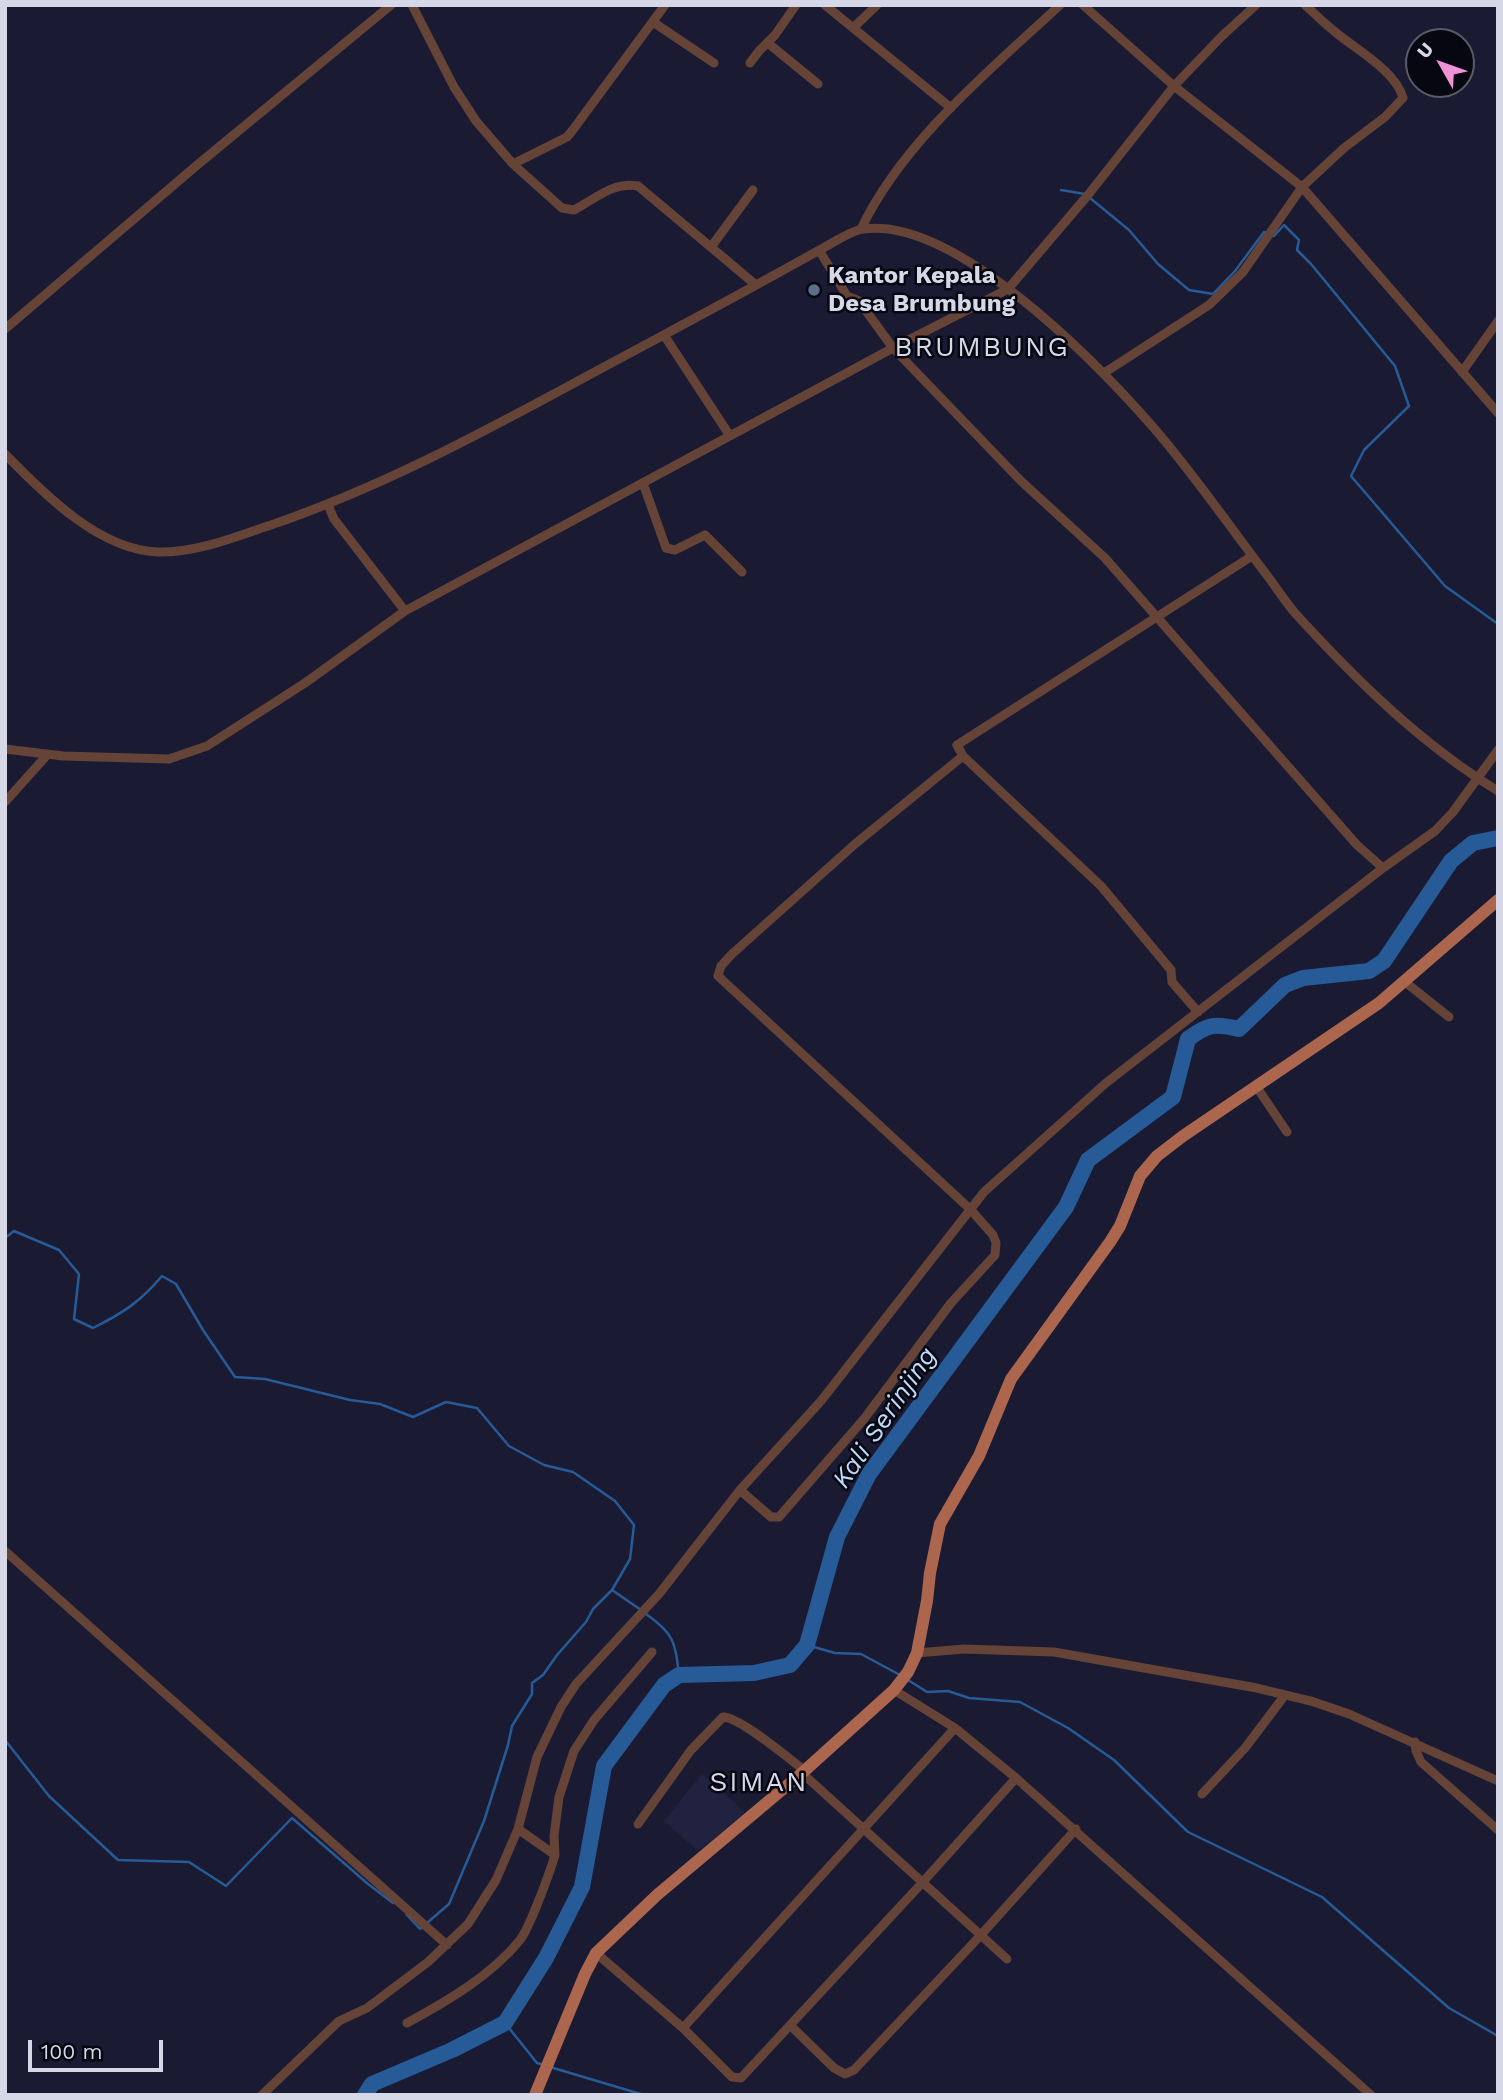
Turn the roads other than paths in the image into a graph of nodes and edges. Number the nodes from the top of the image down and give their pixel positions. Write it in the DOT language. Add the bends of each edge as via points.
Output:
graph roads {
  1 [pos="391,5"];
  2 [pos="412,5"];
  3 [pos="665,5"];
  4 [pos="796,5"];
  5 [pos="824,5"];
  6 [pos="877,5"];
  7 [pos="1060,5"];
  8 [pos="1083,5"];
  9 [pos="1256,5"];
  10 [pos="1305,5"];
  11 [pos="653,22"];
  12 [pos="853,29"];
  13 [pos="769,44"];
  14 [pos="713,63"];
  15 [pos="750,63"];
  16 [pos="818,85"];
  17 [pos="1174,86"];
  18 [pos="951,108"];
  19 [pos="513,164"];
  20 [pos="1302,187"];
  21 [pos="753,190"];
  22 [pos="861,229"];
  23 [pos="710,247"];
  24 [pos="819,250"];
  25 [pos="756,285"];
  26 [pos="1007,289"];
  27 [pos="1498,321"];
  28 [pos="5,329"];
  29 [pos="664,335"];
  30 [pos="892,348"];
  31 [pos="1462,372"];
  32 [pos="1104,373"];
  33 [pos="1498,413"];
  34 [pos="730,436"];
  35 [pos="5,454"];
  36 [pos="643,483"];
  37 [pos="328,506"];
  38 [pos="1252,556"];
  39 [pos="742,572"];
  40 [pos="405,611"];
  41 [pos="1156,618"];
  42 [pos="5,749"];
  43 [pos="1498,750"];
  44 [pos="47,754"];
  45 [pos="963,756"];
  46 [pos="1478,778"];
  47 [pos="1498,791"];
  48 [pos="5,802"];
  49 [pos="1383,868"];
  50 [pos="1498,900"];
  51 [pos="1405,982"];
  52 [pos="1198,1012"];
  53 [pos="1450,1017"];
  54 [pos="1256,1086"];
  55 [pos="1287,1132"];
  56 [pos="970,1209"];
  57 [pos="740,1490"];
  58 [pos="5,1551"];
  59 [pos="652,1651"];
  60 [pos="917,1653"];
  61 [pos="896,1687"];
  62 [pos="1285,1695"];
  63 [pos="955,1728"];
  64 [pos="1415,1742"];
  65 [pos="803,1771"];
  66 [pos="1016,1778"];
  67 [pos="1498,1781"];
  68 [pos="1202,1794"];
  69 [pos="638,1824"];
  70 [pos="518,1829"];
  71 [pos="863,1829"];
  72 [pos="1076,1829"];
  73 [pos="1498,1830"];
  74 [pos="555,1855"];
  75 [pos="922,1883"];
  76 [pos="980,1936"];
  77 [pos="447,1945"];
  78 [pos="596,1953"];
  79 [pos="1007,1959"];
  80 [pos="407,2023"];
  81 [pos="791,2026"];
  82 [pos="683,2028"];
  83 [pos="537,2091"];
  84 [pos="262,2095"];
  85 [pos="1371,2095"];
  1 -- 28 [label="street"];
  2 -- 19 [label="street" via="454,87"];
  3 -- 11 [label="street"];
  4 -- 13 [label="street"];
  5 -- 12 [label="street"];
  6 -- 12 [label="street"];
  7 -- 18 [label="street"];
  8 -- 17 [label="street"];
  9 -- 17 [label="street"];
  10 -- 20 [label="street" via="1380,67 1403,98"];
  11 -- 14 [label="street"];
  11 -- 19 [label="street" via="567,137"];
  12 -- 18 [label="street"];
  13 -- 15 [label="street"];
  13 -- 16 [label="street"];
  17 -- 20 [label="street"];
  17 -- 26 [label="street"];
  18 -- 22 [label="street" via="882,190"];
  19 -- 23 [label="street" via="569,211 624,184 638,186"];
  20 -- 31 [label="street"];
  20 -- 32 [label="street" via="1243,272 1209,305"];
  21 -- 23 [label="street"];
  22 -- 24 [label="street"];
  22 -- 26 [label="street" via="909,233 985,272"];
  23 -- 25 [label="street"];
  24 -- 25 [label="street"];
  24 -- 30 [label="street" via="847,296 859,301"];
  25 -- 29 [label="street"];
  26 -- 30 [label="street"];
  26 -- 32 [label="street"];
  27 -- 31 [label="street"];
  29 -- 34 [label="street"];
  29 -- 37 [label="street" via="448,451"];
  30 -- 34 [label="street"];
  30 -- 41 [label="street" via="1021,481 1105,558"];
  31 -- 33 [label="street"];
  32 -- 38 [label="street" via="1154,428"];
  34 -- 36 [label="street"];
  35 -- 37 [label="street" via="56,503 93,530 156,552 194,550"];
  36 -- 39 [label="street" via="666,548 675,550 705,535"];
  36 -- 40 [label="street"];
  37 -- 40 [label="street"];
  38 -- 41 [label="street"];
  38 -- 46 [label="street" via="1336,656 1428,741"];
  40 -- 44 [label="street" via="305,682 190,754 169,760"];
  41 -- 45 [label="street" via="961,740 957,749"];
  41 -- 49 [label="street" via="1357,845"];
  42 -- 44 [label="street"];
  43 -- 46 [label="street"];
  44 -- 48 [label="street"];
  45 -- 52 [label="street" via="1101,886 1171,970 1172,982"];
  45 -- 56 [label="street" via="732,954 718,976"];
  46 -- 47 [label="street"];
  46 -- 49 [label="street" via="1435,831"];
  49 -- 52 [label="street"];
  50 -- 51 [label="main road"];
  51 -- 53 [label="street"];
  51 -- 54 [label="main road"];
  52 -- 56 [label="street" via="1106,1083"];
  54 -- 55 [label="street"];
  54 -- 60 [label="main road" via="1147,1167 1110,1242 1011,1379 979,1456 940,1524"];
  56 -- 57 [label="street" via="821,1401"];
  56 -- 57 [label="street" via="993,1235 995,1255 951,1303 864,1419 779,1517 771,1517"];
  57 -- 70 [label="street" via="561,1707 537,1757"];
  58 -- 77 [label="street"];
  59 -- 74 [label="street" via="574,1751 559,1797"];
  60 -- 61 [label="main road"];
  60 -- 62 [label="street" via="1054,1652"];
  61 -- 63 [label="street"];
  61 -- 65 [label="main road"];
  62 -- 64 [label="street" via="1349,1714"];
  62 -- 68 [label="street"];
  63 -- 66 [label="street"];
  63 -- 71 [label="street"];
  64 -- 67 [label="street"];
  64 -- 73 [label="street" via="1421,1762"];
  65 -- 69 [label="street" via="737,1721 723,1717 691,1750"];
  65 -- 71 [label="street"];
  65 -- 78 [label="main road"];
  66 -- 72 [label="street"];
  66 -- 75 [label="street"];
  70 -- 74 [label="street"];
  70 -- 77 [label="street" via="490,1893"];
  71 -- 75 [label="street"];
  71 -- 82 [label="street"];
  72 -- 76 [label="street"];
  72 -- 85 [label="street"];
  74 -- 80 [label="street" via="522,1938 450,2000"];
  75 -- 76 [label="street"];
  75 -- 81 [label="street"];
  76 -- 79 [label="street"];
  76 -- 81 [label="street" via="849,2073 834,2068"];
  77 -- 84 [label="street" via="367,2008 339,2021"];
  78 -- 82 [label="street"];
  78 -- 83 [label="main road"];
  81 -- 82 [label="street" via="738,2079"];
}
